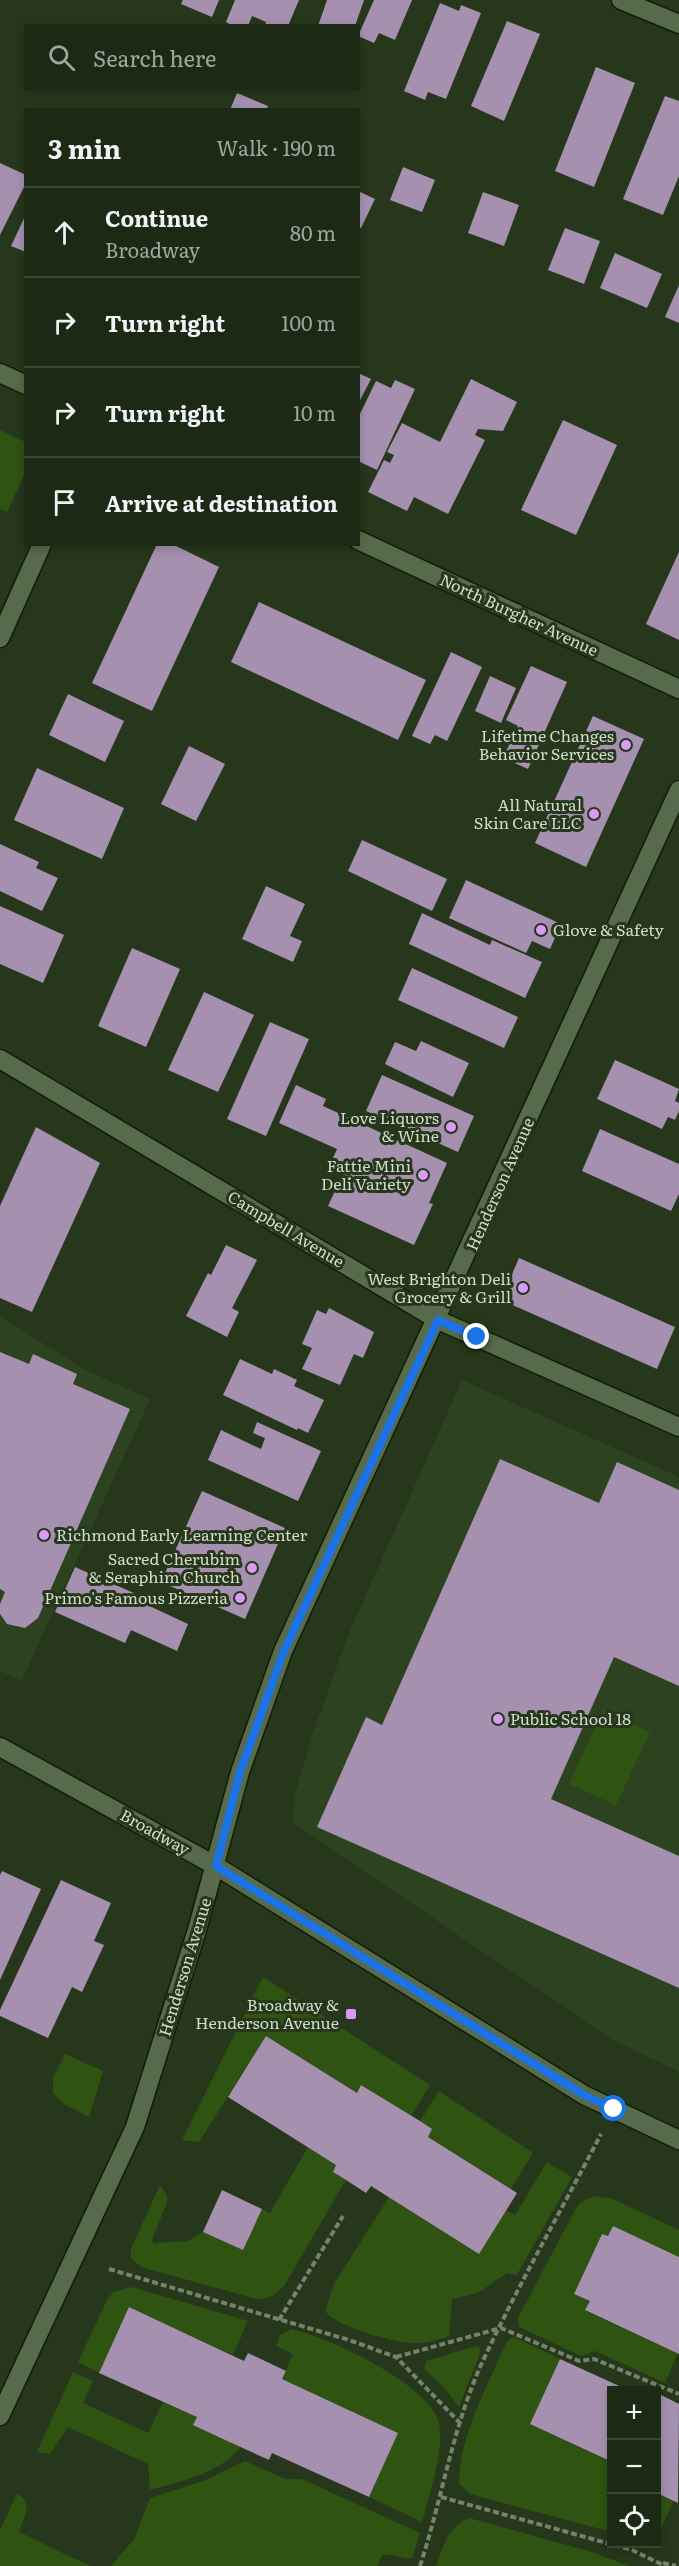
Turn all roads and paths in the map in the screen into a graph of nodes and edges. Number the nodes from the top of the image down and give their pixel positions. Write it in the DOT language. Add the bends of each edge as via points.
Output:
graph roads {
  1 [pos="621,0"];
  2 [pos="679,24"];
  3 [pos="0,373"];
  4 [pos="24,384"];
  5 [pos="360,541"];
  6 [pos="41,546"];
  7 [pos="0,638"];
  8 [pos="679,689"];
  9 [pos="679,790"];
  10 [pos="0,1059"];
  11 [pos="438,1320"];
  12 [pos="679,1427"];
  13 [pos="0,1747"];
  14 [pos="216,1866"];
  15 [pos="614,2109"];
  16 [pos="679,2140"];
  17 [pos="343,2216"];
  18 [pos="110,2269"];
  19 [pos="279,2320"];
  20 [pos="501,2328"];
  21 [pos="396,2356"];
  22 [pos="679,2394"];
  23 [pos="0,2416"];
  24 [pos="460,2423"];
  25 [pos="441,2497"];
  26 [pos="660,2562"];
  27 [pos="420,2566"];
  28 [pos="665,2566"];
  29 [pos="676,2566"];
  1 -- 2 [label="street"];
  3 -- 4 [label="street"];
  5 -- 8 [label="street, North Burgher Avenue"];
  6 -- 7 [label="street"];
  9 -- 11 [label="street, Henderson Avenue"];
  10 -- 11 [label="street, Campbell Avenue"];
  11 -- 12 [label="street, Campbell Avenue"];
  11 -- 14 [label="street, Henderson Avenue" via="284,1651 240,1772"];
  13 -- 14 [label="street, Broadway"];
  14 -- 15 [label="street, Broadway" via="584,2095"];
  14 -- 23 [label="street, Henderson Avenue" via="135,2127"];
  15 -- 16 [label="street, Broadway"];
  15 -- 20 [label="path"];
  17 -- 19 [label="path"];
  18 -- 19 [label="path"];
  19 -- 21 [label="path"];
  20 -- 21 [label="path"];
  20 -- 22 [label="path" via="579,2361 594,2359"];
  20 -- 24 [label="path" via="481,2366"];
  21 -- 24 [label="path"];
  24 -- 25 [label="path"];
  25 -- 26 [label="path" via="632,2550"];
  25 -- 27 [label="path"];
  26 -- 28 [label="path"];
  26 -- 29 [label="path"];
}
